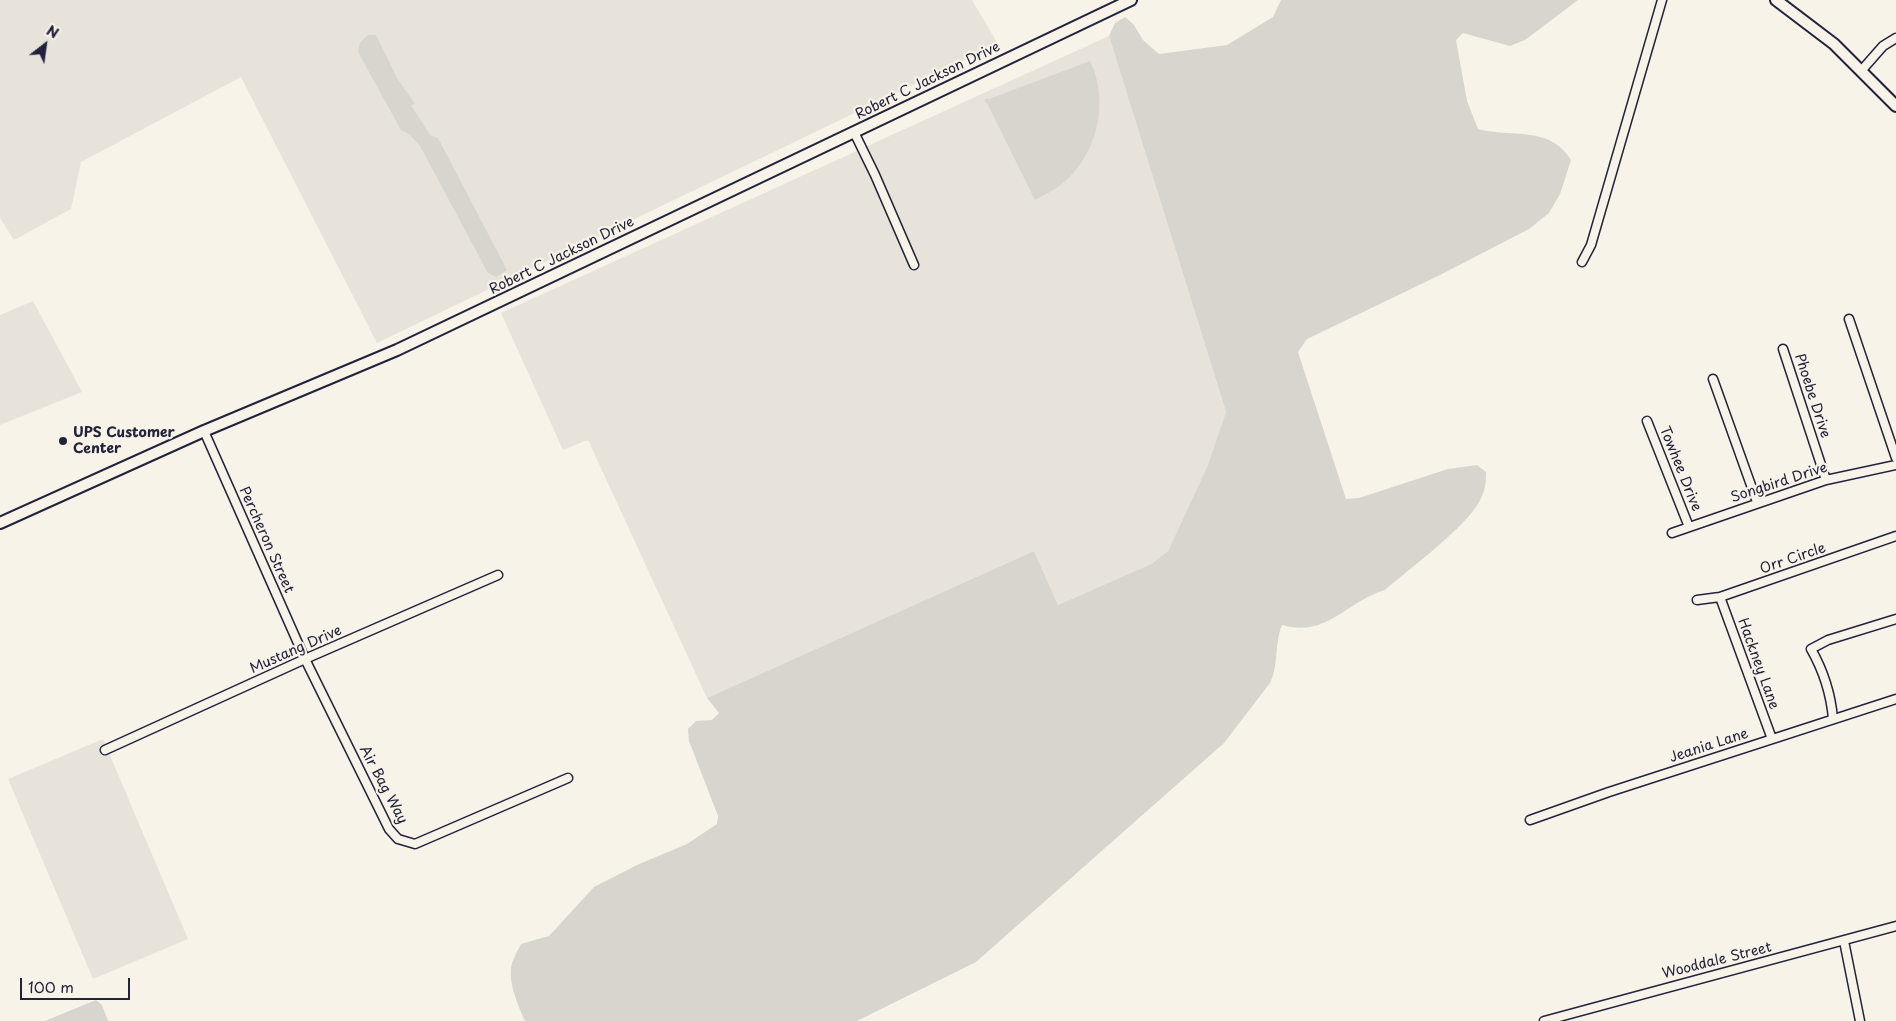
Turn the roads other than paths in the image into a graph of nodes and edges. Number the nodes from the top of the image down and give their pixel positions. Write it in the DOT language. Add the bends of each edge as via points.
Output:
graph roads {
  1 [pos="1131,0"];
  2 [pos="1662,0"];
  3 [pos="1776,0"];
  4 [pos="1896,38"];
  5 [pos="1862,71"];
  6 [pos="1896,106"];
  7 [pos="854,132"];
  8 [pos="1582,262"];
  9 [pos="914,265"];
  10 [pos="1849,319"];
  11 [pos="1783,350"];
  12 [pos="1714,379"];
  13 [pos="1647,421"];
  14 [pos="204,431"];
  15 [pos="1896,458"];
  16 [pos="1896,465"];
  17 [pos="1826,480"];
  18 [pos="1757,502"];
  19 [pos="0,523"];
  20 [pos="1690,527"];
  21 [pos="1672,533"];
  22 [pos="1896,536"];
  23 [pos="498,575"];
  24 [pos="1720,597"];
  25 [pos="1697,600"];
  26 [pos="1896,620"];
  27 [pos="305,659"];
  28 [pos="1896,699"];
  29 [pos="1833,719"];
  30 [pos="1772,739"];
  31 [pos="105,750"];
  32 [pos="568,778"];
  33 [pos="1530,820"];
  34 [pos="1896,926"];
  35 [pos="1844,942"];
  36 [pos="1544,1021"];
  37 [pos="1860,1021"];
  1 -- 7 [label="main road, Robert C Jackson Drive"];
  2 -- 8 [label="street" via="1591,245"];
  3 -- 5 [label="main road" via="1818,30"];
  4 -- 5 [label="street" via="1883,46"];
  5 -- 6 [label="main road"];
  7 -- 9 [label="street"];
  7 -- 14 [label="main road, Robert C Jackson Drive" via="397,350"];
  10 -- 15 [label="street"];
  11 -- 17 [label="street, Phoebe Drive"];
  12 -- 18 [label="street"];
  13 -- 20 [label="street, Towhee Drive"];
  14 -- 19 [label="main road, Robert C Jackson Drive"];
  14 -- 27 [label="street, Percheron Street"];
  16 -- 17 [label="street, Songbird Drive"];
  17 -- 18 [label="street, Songbird Drive"];
  18 -- 20 [label="street, Songbird Drive"];
  20 -- 21 [label="street, Songbird Drive"];
  22 -- 24 [label="street, Orr Circle"];
  23 -- 27 [label="street, Mustang Drive"];
  24 -- 25 [label="street, Orr Circle"];
  24 -- 30 [label="street, Hackney Lane"];
  26 -- 29 [label="street" via="1828,640 1811,649 1832,703"];
  27 -- 31 [label="street, Mustang Drive"];
  27 -- 32 [label="street, Air Bag Way" via="390,829 398,839 415,844"];
  28 -- 29 [label="street, Jeania Lane"];
  29 -- 30 [label="street, Jeania Lane"];
  30 -- 33 [label="street, Jeania Lane"];
  34 -- 35 [label="street, Wooddale Street"];
  35 -- 36 [label="street, Wooddale Street"];
  35 -- 37 [label="street"];
}
